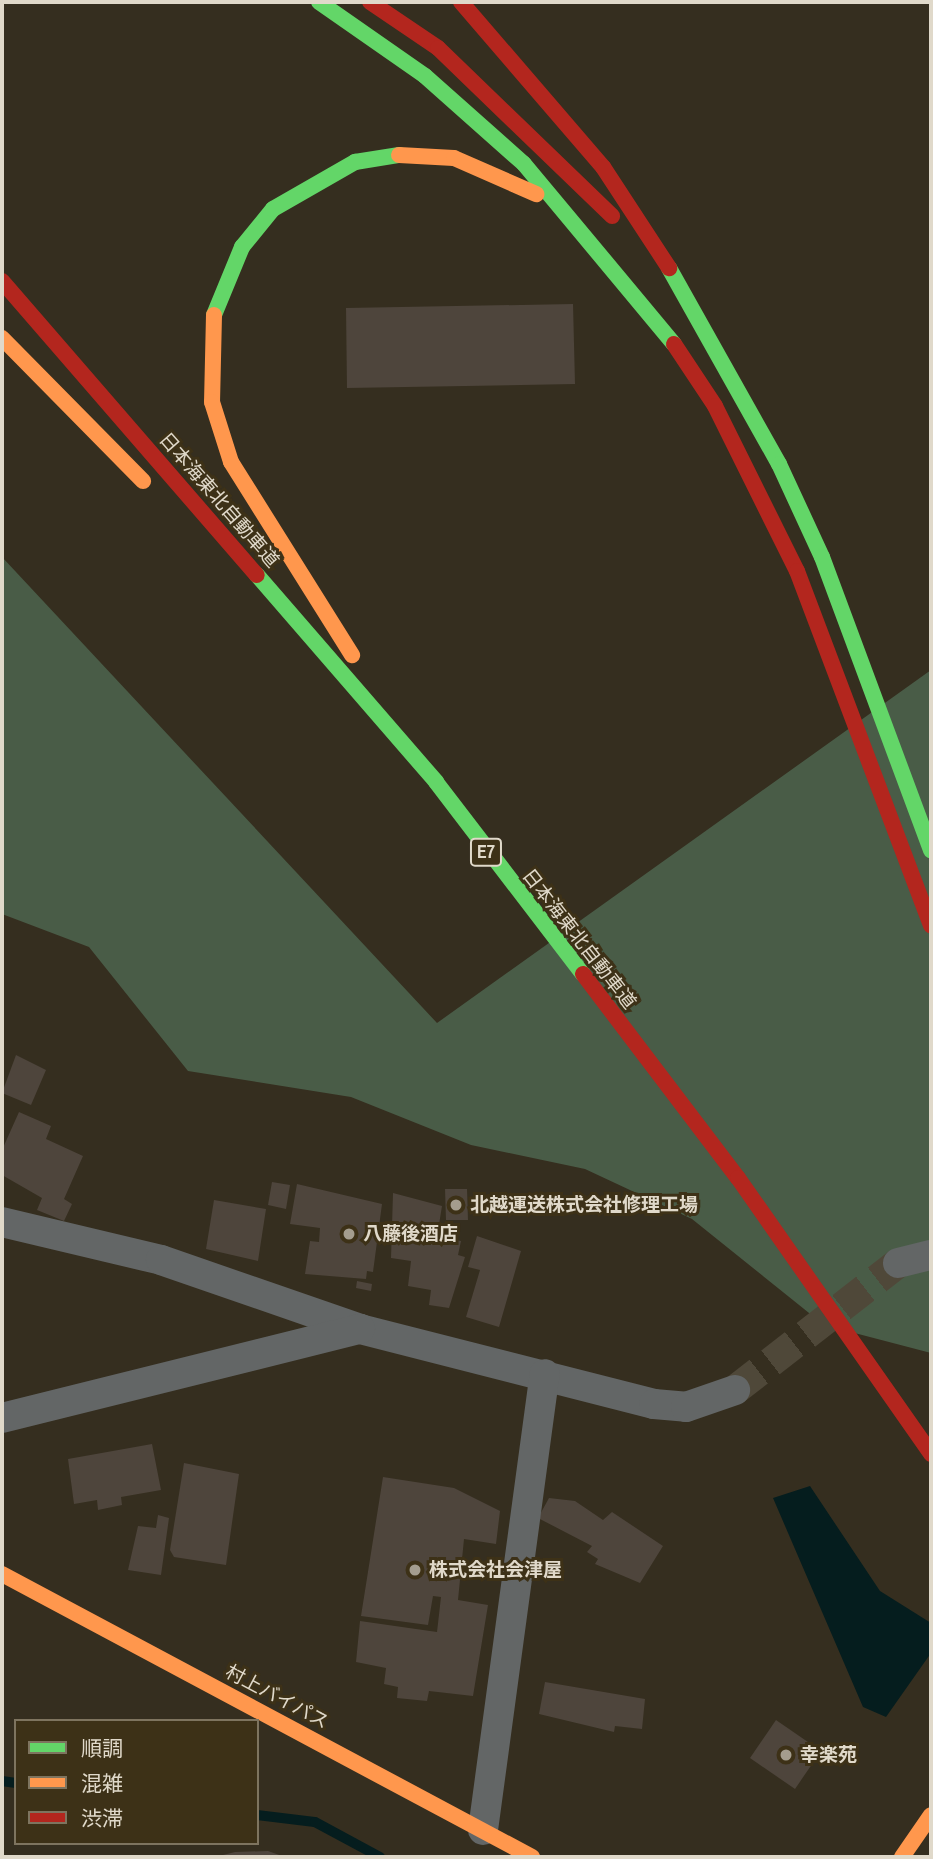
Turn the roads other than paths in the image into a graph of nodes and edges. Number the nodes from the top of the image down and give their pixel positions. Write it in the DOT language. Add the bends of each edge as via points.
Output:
graph roads {
  1 [pos="319,2"];
  2 [pos="370,2"];
  3 [pos="461,2"];
  4 [pos="597,245"];
  5 [pos="2,281"];
  6 [pos="2,338"];
  7 [pos="718,357"];
  8 [pos="154,493"];
  9 [pos="247,593"];
  10 [pos="436,782"];
  11 [pos="482,847"];
  12 [pos="931,850"];
  13 [pos="931,926"];
  14 [pos="2,1222"];
  15 [pos="931,1255"];
  16 [pos="898,1263"];
  17 [pos="360,1329"];
  18 [pos="545,1374"];
  19 [pos="735,1390"];
  20 [pos="2,1418"];
  21 [pos="931,1454"];
  22 [pos="2,1574"];
  23 [pos="931,1815"];
  24 [pos="483,1830"];
  25 [pos="532,1857"];
  26 [pos="902,1857"];
  1 -- 4 [label="main road" via="425,76 524,164"];
  2 -- 7 [label="main road" via="438,48 589,190 646,255"];
  3 -- 7 [label="main road" via="603,167"];
  4 -- 10 [label="main road" via="531,190 493,170 454,158 404,154 355,162 311,181 273,209 242,247 218,293 209,341 212,402 231,462"];
  4 -- 13 [label="main road" via="708,395 762,495"];
  5 -- 10 [label="main road, 日本海東北自動車道 / E7"];
  6 -- 8 [label="main road"];
  7 -- 12 [label="main road" via="822,556"];
  9 -- 11 [label="main road"];
  10 -- 11 [label="main road, 日本海東北自動車道 / E7"];
  11 -- 21 [label="main road, 日本海東北自動車道 / E7" via="738,1178"];
  14 -- 17 [label="street" via="160,1260"];
  15 -- 16 [label="street"];
  17 -- 18 [label="street"];
  17 -- 20 [label="street"];
  18 -- 19 [label="street" via="686,1407"];
  18 -- 24 [label="street"];
  22 -- 24 [label="main road, 村上バイパス"];
  23 -- 26 [label="main road"];
  24 -- 25 [label="main road, 村上バイパス"];
}
